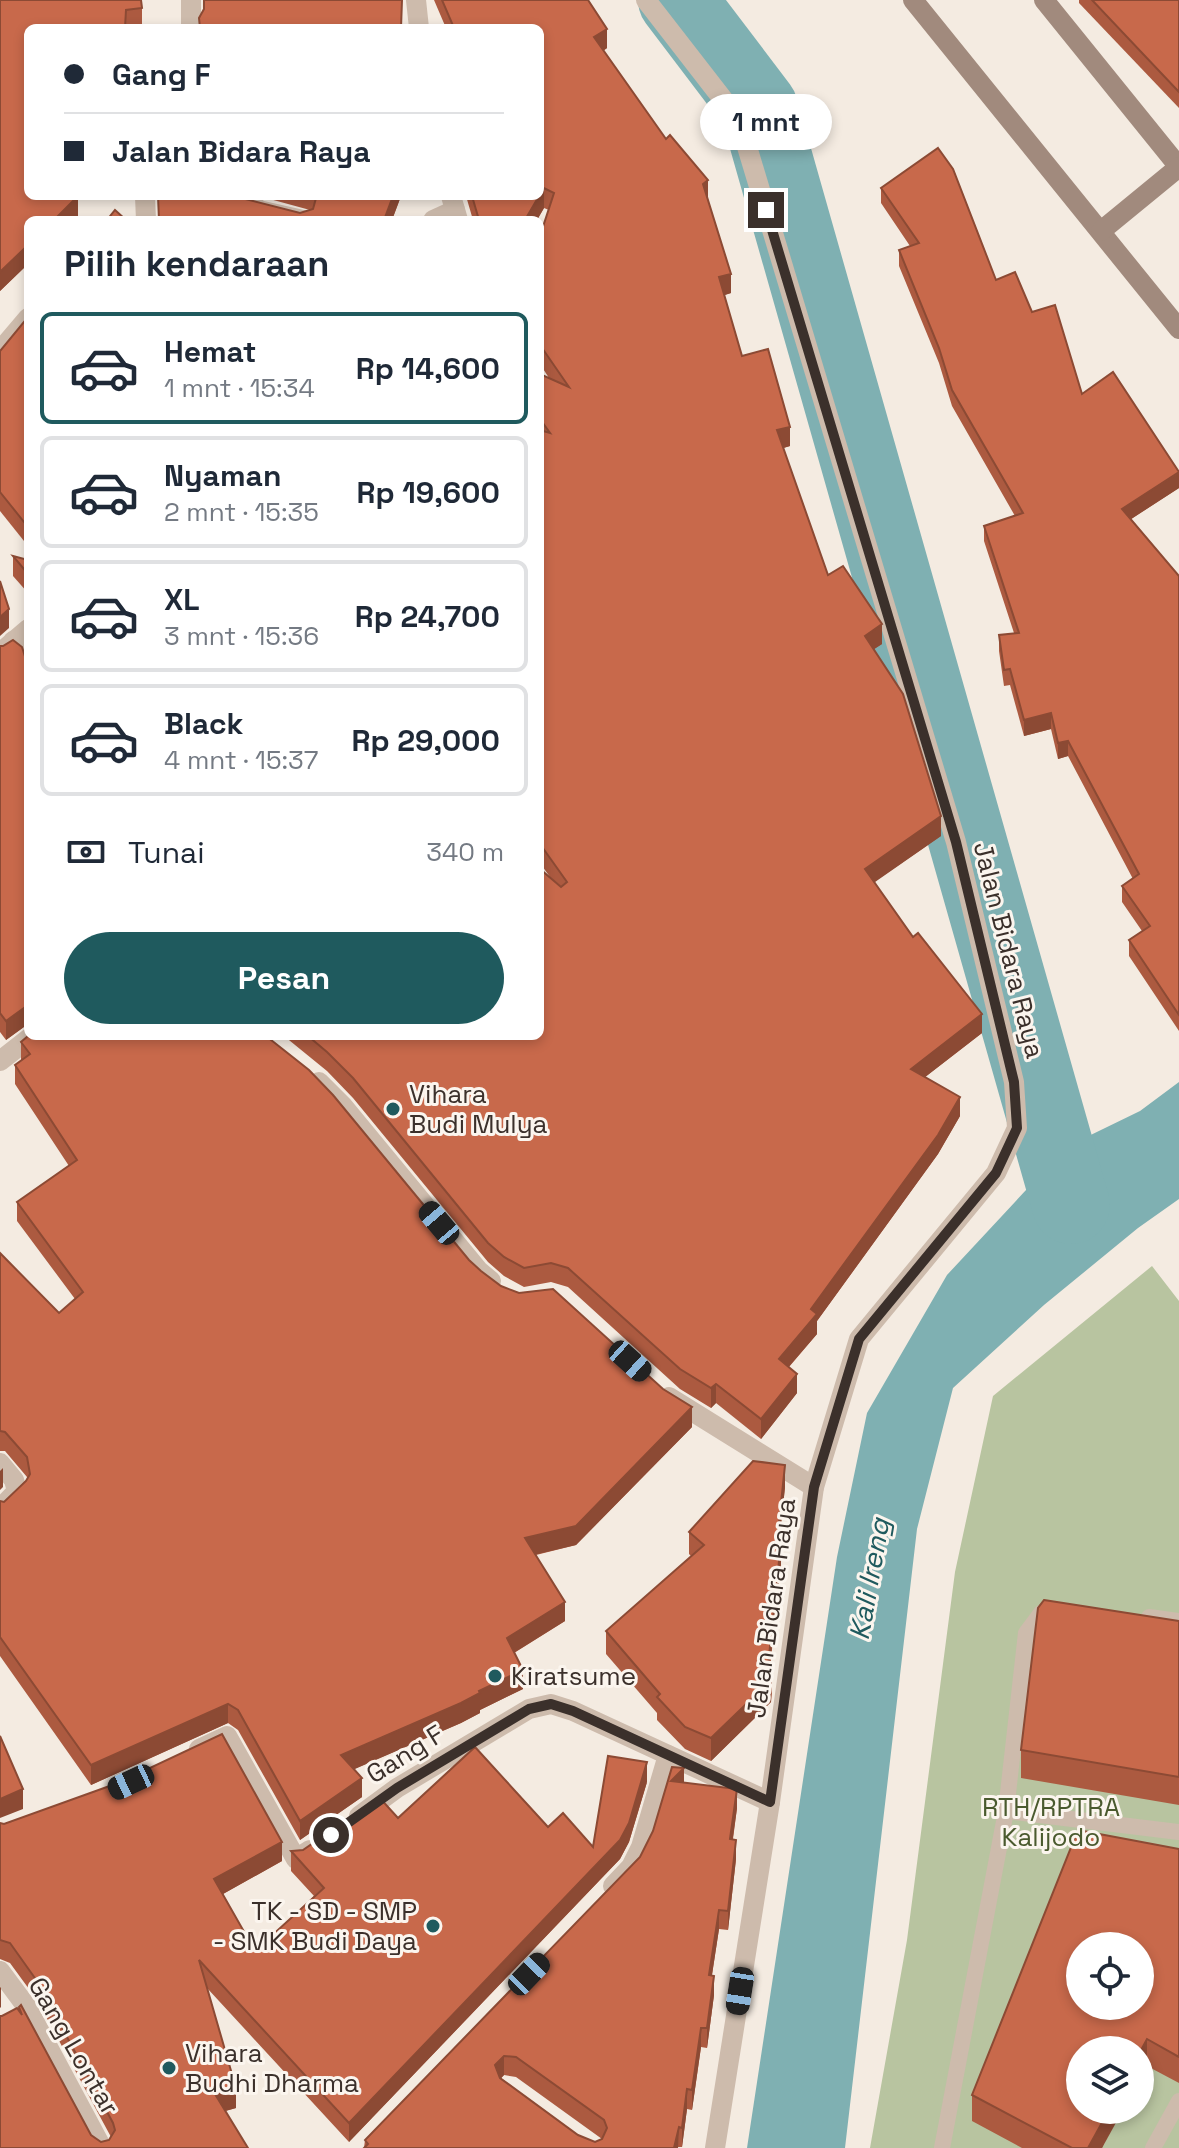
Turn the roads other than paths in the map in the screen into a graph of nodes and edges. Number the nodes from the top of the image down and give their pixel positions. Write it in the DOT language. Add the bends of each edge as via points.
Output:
graph roads {
  1 [pos="191,0"];
  2 [pos="416,0"];
  3 [pos="646,0"];
  4 [pos="913,0"];
  5 [pos="1044,0"];
  6 [pos="191,24"];
  7 [pos="419,24"];
  8 [pos="1179,167"];
  9 [pos="253,200"];
  10 [pos="285,216"];
  11 [pos="1101,231"];
  12 [pos="24,323"];
  13 [pos="1179,329"];
  14 [pos="0,351"];
  15 [pos="27,1040"];
  16 [pos="0,1061"];
  17 [pos="308,1072"];
  18 [pos="511,1297"];
  19 [pos="649,1378"];
  20 [pos="0,1463"];
  21 [pos="814,1487"];
  22 [pos="0,1509"];
  23 [pos="1075,1608"];
  24 [pos="1133,1615"];
  25 [pos="1179,1621"];
  26 [pos="668,1755"];
  27 [pos="182,1758"];
  28 [pos="770,1802"];
  29 [pos="1006,1811"];
  30 [pos="347,1824"];
  31 [pos="1179,1832"];
  32 [pos="322,1842"];
  33 [pos="603,1897"];
  34 [pos="0,1971"];
  35 [pos="1179,2101"];
  36 [pos="102,2148"];
  37 [pos="715,2148"];
  38 [pos="942,2148"];
  39 [pos="1153,2148"];
  1 -- 6 [label="street"];
  2 -- 7 [label="street"];
  3 -- 21 [label="street, Jalan Bidara Raya" via="739,120 956,842 1014,1082 1017,1128 996,1173 859,1339"];
  4 -- 11 [label="main road"];
  5 -- 8 [label="main road"];
  8 -- 11 [label="main road"];
  9 -- 10 [label="street" via="254,209"];
  11 -- 13 [label="main road"];
  12 -- 14 [label="street"];
  15 -- 16 [label="street"];
  17 -- 18 [label="street" via="343,1106 479,1271"];
  19 -- 21 [label="street" via="672,1399"];
  20 -- 22 [label="street" via="17,1491"];
  21 -- 28 [label="street, Jalan Bidara Raya"];
  23 -- 29 [label="lane" via="1041,1613 1026,1633"];
  24 -- 25 [label="lane"];
  26 -- 28 [label="street, Gang F"];
  26 -- 30 [label="street, Gang F" via="551,1704 529,1709"];
  26 -- 33 [label="street" via="641,1847 631,1867"];
  27 -- 32 [label="street" via="227,1736 296,1859"];
  28 -- 37 [label="street, Jalan Bidara Raya"];
  29 -- 31 [label="lane"];
  29 -- 38 [label="lane"];
  34 -- 36 [label="street, Gang Lontar" via="18,2011"];
  35 -- 39 [label="lane"];
}
